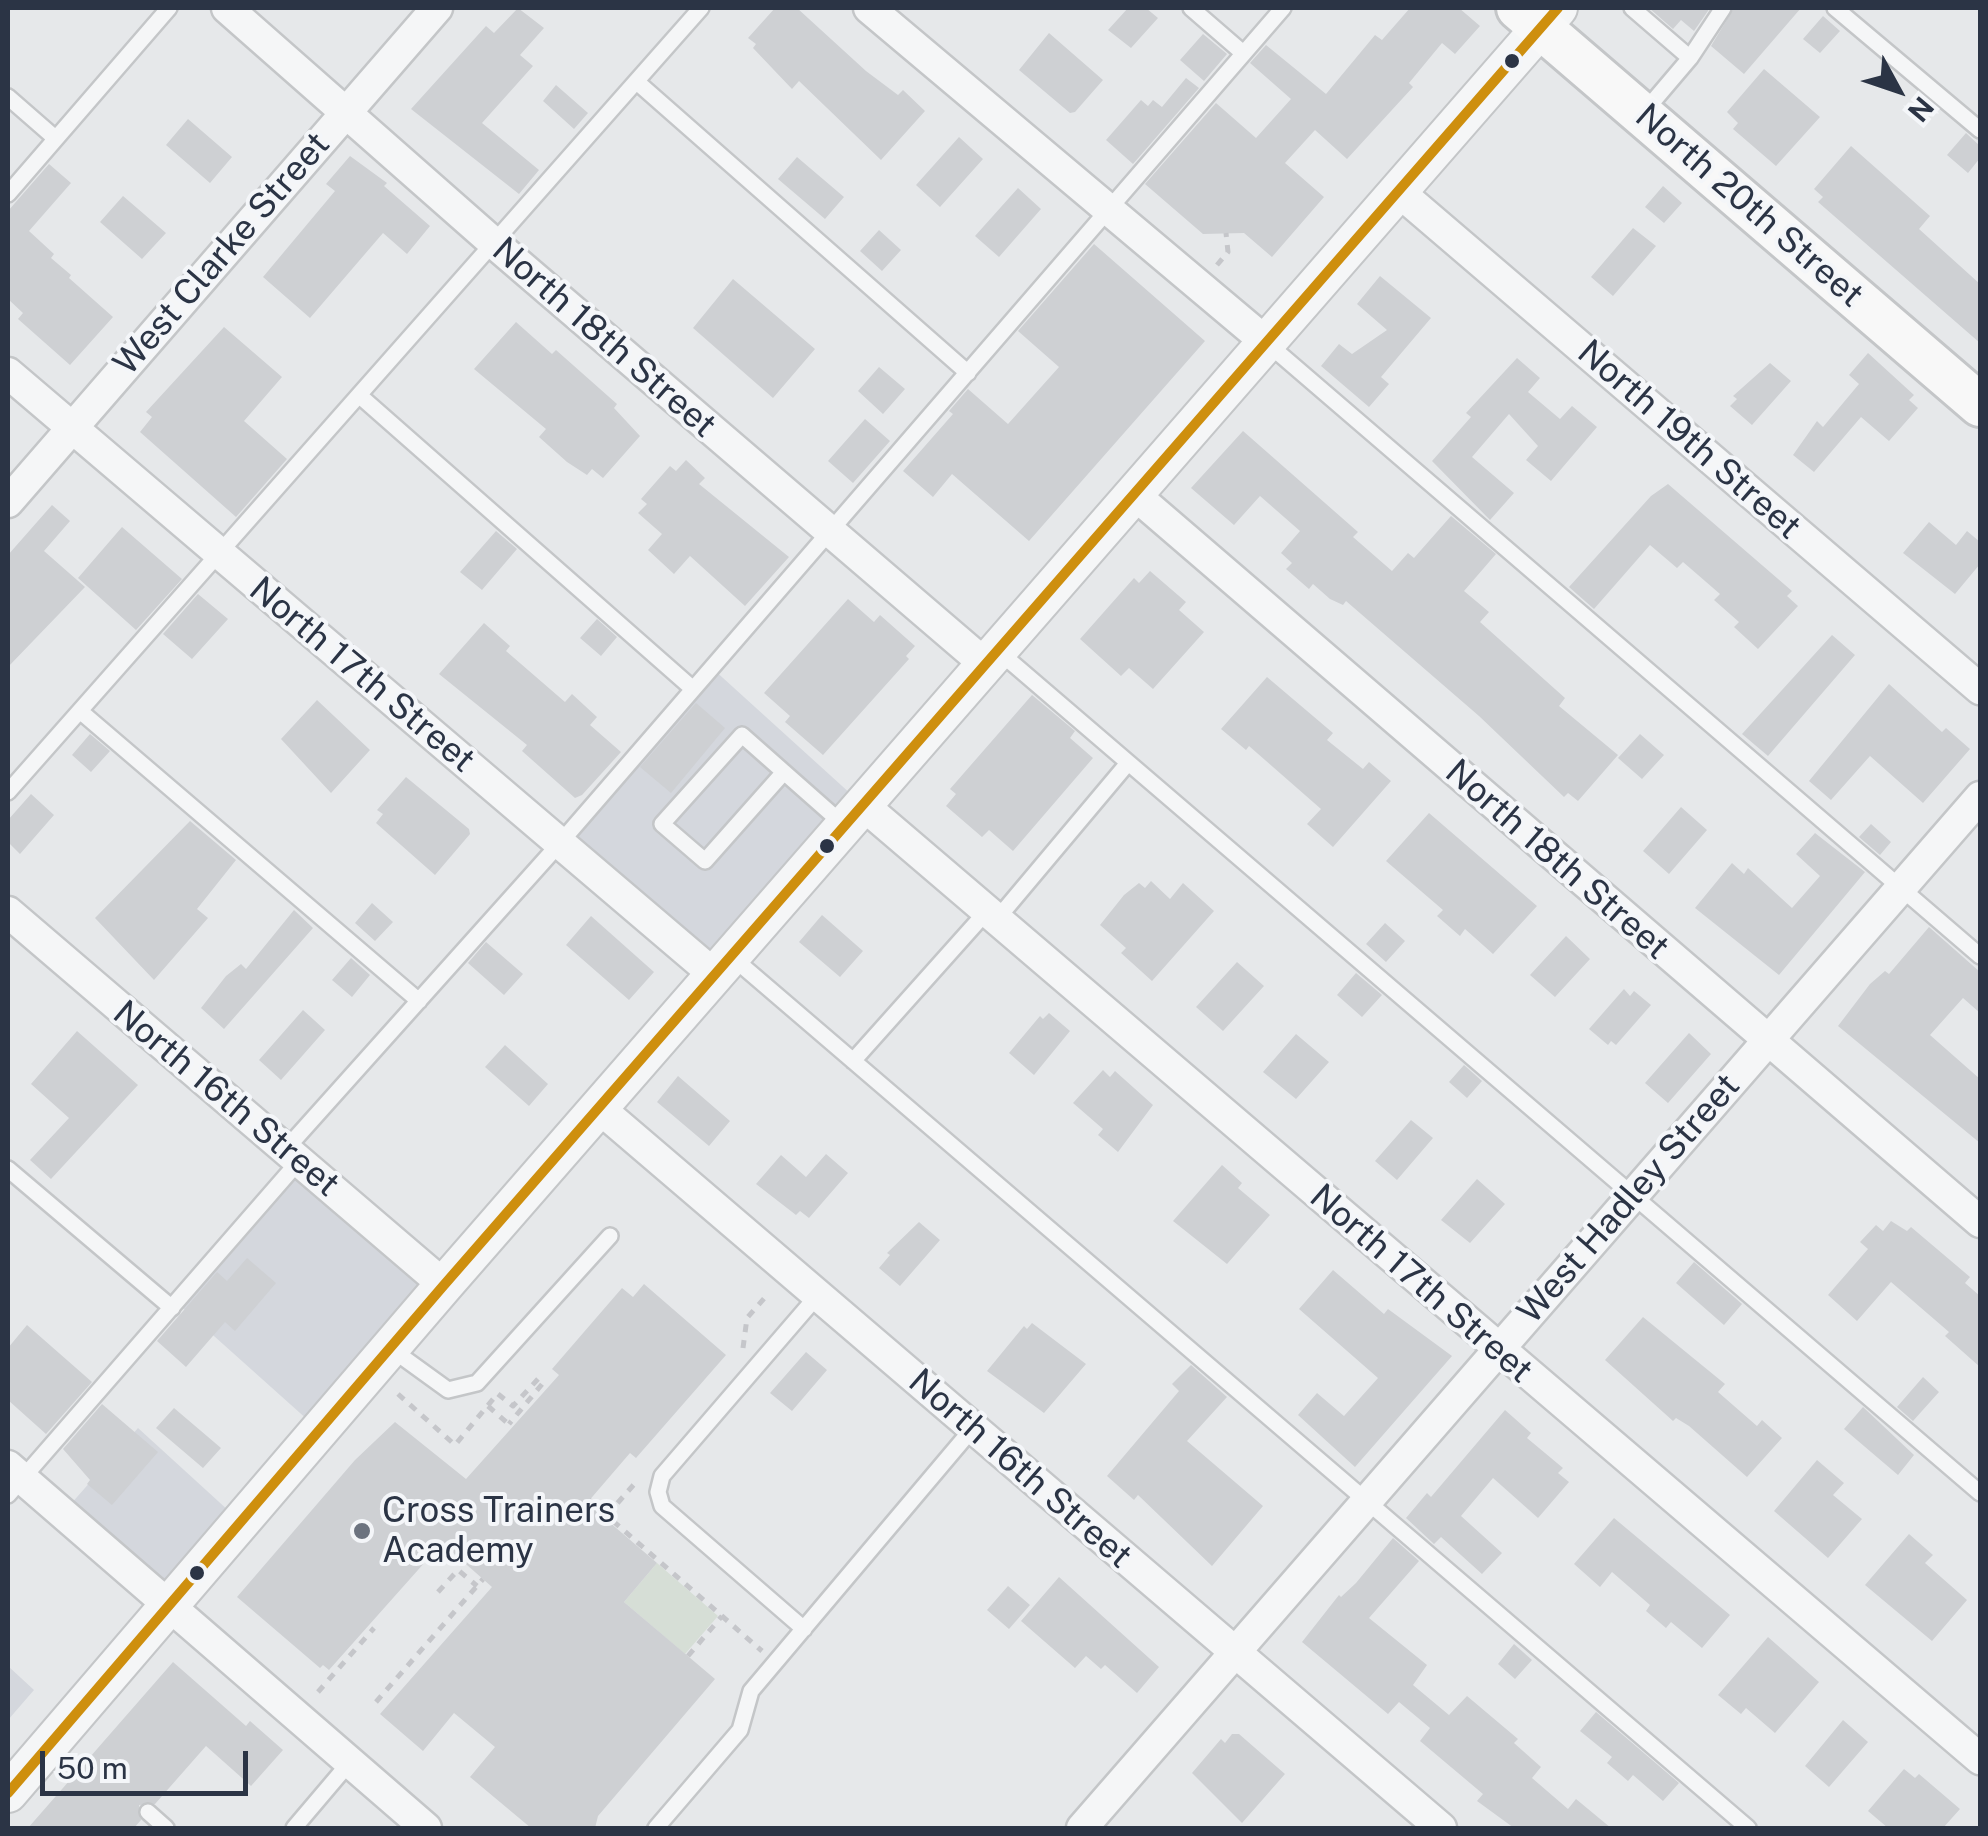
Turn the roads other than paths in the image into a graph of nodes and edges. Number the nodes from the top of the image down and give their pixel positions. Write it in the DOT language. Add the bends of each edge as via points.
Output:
graph roads {
  1 [pos="169,8"];
  2 [pos="227,8"];
  3 [pos="437,8"];
  4 [pos="701,8"];
  5 [pos="870,8"];
  6 [pos="1190,8"];
  7 [pos="1283,8"];
  8 [pos="1632,8"];
  9 [pos="1723,8"];
  10 [pos="1835,8"];
  11 [pos="1539,14"];
  12 [pos="1243,53"];
  13 [pos="1690,58"];
  14 [pos="637,82"];
  15 [pos="8,97"];
  16 [pos="346,111"];
  17 [pos="1642,114"];
  18 [pos="1980,130"];
  19 [pos="55,138"];
  20 [pos="1398,191"];
  21 [pos="8,194"];
  22 [pos="1109,210"];
  23 [pos="494,244"];
  24 [pos="1266,342"];
  25 [pos="968,372"];
  26 [pos="8,374"];
  27 [pos="360,396"];
  28 [pos="1980,404"];
  29 [pos="71,428"];
  30 [pos="1134,495"];
  31 [pos="8,502"];
  32 [pos="830,531"];
  33 [pos="219,554"];
  34 [pos="991,657"];
  35 [pos="693,689"];
  36 [pos="1980,689"];
  37 [pos="80,711"];
  38 [pos="1128,763"];
  39 [pos="784,772"];
  40 [pos="8,792"];
  41 [pos="1980,798"];
  42 [pos="854,815"];
  43 [pos="560,844"];
  44 [pos="1901,888"];
  45 [pos="8,912"];
  46 [pos="992,915"];
  47 [pos="1980,956"];
  48 [pos="724,967"];
  49 [pos="419,1001"];
  50 [pos="1766,1041"];
  51 [pos="853,1060"];
  52 [pos="600,1108"];
  53 [pos="292,1155"];
  54 [pos="8,1168"];
  55 [pos="1632,1196"];
  56 [pos="1980,1222"];
  57 [pos="610,1236"];
  58 [pos="444,1285"];
  59 [pos="818,1296"];
  60 [pos="172,1308"];
  61 [pos="390,1348"];
  62 [pos="1498,1351"];
  63 [pos="973,1428"];
  64 [pos="12,1480"];
  65 [pos="1980,1492"];
  66 [pos="1368,1500"];
  67 [pos="169,1606"];
  68 [pos="804,1629"];
  69 [pos="1234,1652"];
  70 [pos="1980,1759"];
  71 [pos="350,1762"];
  72 [pos="8,1794"];
  73 [pos="148,1812"];
  74 [pos="166,1828"];
  75 [pos="294,1828"];
  76 [pos="426,1828"];
  77 [pos="656,1828"];
  78 [pos="1082,1828"];
  79 [pos="1441,1828"];
  80 [pos="1748,1828"];
  1 -- 19 [label="lane"];
  2 -- 16 [label="street, North 18th Street"];
  3 -- 16 [label="street, West Clarke Street"];
  4 -- 14 [label="lane"];
  5 -- 22 [label="street"];
  6 -- 12 [label="lane"];
  7 -- 12 [label="lane"];
  8 -- 13 [label="lane"];
  9 -- 13 [label="lane"];
  10 -- 18 [label="lane"];
  11 -- 17 [label="main road, North 20th Street"];
  11 -- 20 [label="street"];
  12 -- 22 [label="lane"];
  13 -- 17 [label="lane"];
  14 -- 23 [label="lane"];
  14 -- 25 [label="lane"];
  15 -- 19 [label="lane"];
  16 -- 23 [label="street, North 18th Street"];
  16 -- 29 [label="street, West Clarke Street"];
  17 -- 28 [label="main road, North 20th Street"];
  19 -- 21 [label="lane"];
  20 -- 24 [label="street"];
  20 -- 36 [label="street, North 19th Street"];
  22 -- 24 [label="street"];
  22 -- 25 [label="lane"];
  23 -- 27 [label="lane"];
  23 -- 32 [label="street, North 18th Street"];
  24 -- 30 [label="street"];
  24 -- 44 [label="lane"];
  25 -- 32 [label="lane"];
  26 -- 29 [label="street, North 17th Street"];
  27 -- 33 [label="lane"];
  27 -- 35 [label="lane"];
  29 -- 31 [label="street, West Clarke Street"];
  29 -- 33 [label="street, North 17th Street"];
  30 -- 34 [label="street"];
  30 -- 50 [label="street, North 18th Street"];
  32 -- 34 [label="street, North 18th Street"];
  32 -- 35 [label="lane"];
  33 -- 37 [label="lane"];
  33 -- 43 [label="street, North 17th Street"];
  34 -- 38 [label="lane"];
  34 -- 42 [label="street"];
  35 -- 43 [label="lane"];
  37 -- 40 [label="lane"];
  37 -- 49 [label="lane"];
  38 -- 46 [label="lane"];
  38 -- 55 [label="lane"];
  39 -- 39 [label="lane" via="742,735 662,824 705,861"];
  39 -- 42 [label="lane"];
  41 -- 44 [label="street, West Hadley Street"];
  42 -- 46 [label="street, North 17th Street"];
  42 -- 48 [label="street"];
  43 -- 48 [label="street, North 17th Street"];
  43 -- 49 [label="lane"];
  44 -- 47 [label="lane"];
  44 -- 50 [label="street, West Hadley Street"];
  45 -- 53 [label="street, North 16th Street"];
  46 -- 51 [label="lane"];
  46 -- 62 [label="street, North 17th Street"];
  48 -- 51 [label="lane"];
  48 -- 52 [label="street"];
  49 -- 53 [label="lane"];
  50 -- 55 [label="street, West Hadley Street"];
  50 -- 56 [label="street, North 18th Street"];
  51 -- 66 [label="lane"];
  52 -- 58 [label="street"];
  52 -- 59 [label="street, North 16th Street"];
  53 -- 58 [label="street, North 16th Street"];
  53 -- 60 [label="lane"];
  54 -- 60 [label="lane"];
  55 -- 62 [label="street, West Hadley Street"];
  55 -- 65 [label="lane"];
  57 -- 61 [label="lane" via="477,1383 448,1390"];
  58 -- 61 [label="street"];
  59 -- 63 [label="street, North 16th Street"];
  59 -- 68 [label="lane" via="662,1476 658,1492 662,1506"];
  60 -- 64 [label="lane"];
  61 -- 67 [label="street"];
  62 -- 66 [label="street, West Hadley Street"];
  62 -- 70 [label="street, North 17th Street"];
  63 -- 68 [label="lane"];
  63 -- 69 [label="street, North 16th Street"];
  64 -- 67 [label="street"];
  66 -- 69 [label="street, West Hadley Street"];
  66 -- 80 [label="lane"];
  67 -- 71 [label="street"];
  67 -- 72 [label="street"];
  68 -- 77 [label="lane" via="751,1691 740,1730"];
  69 -- 78 [label="street, West Hadley Street"];
  69 -- 79 [label="street, North 16th Street"];
  71 -- 75 [label="lane"];
  71 -- 76 [label="street"];
  73 -- 74 [label="lane"];
}
